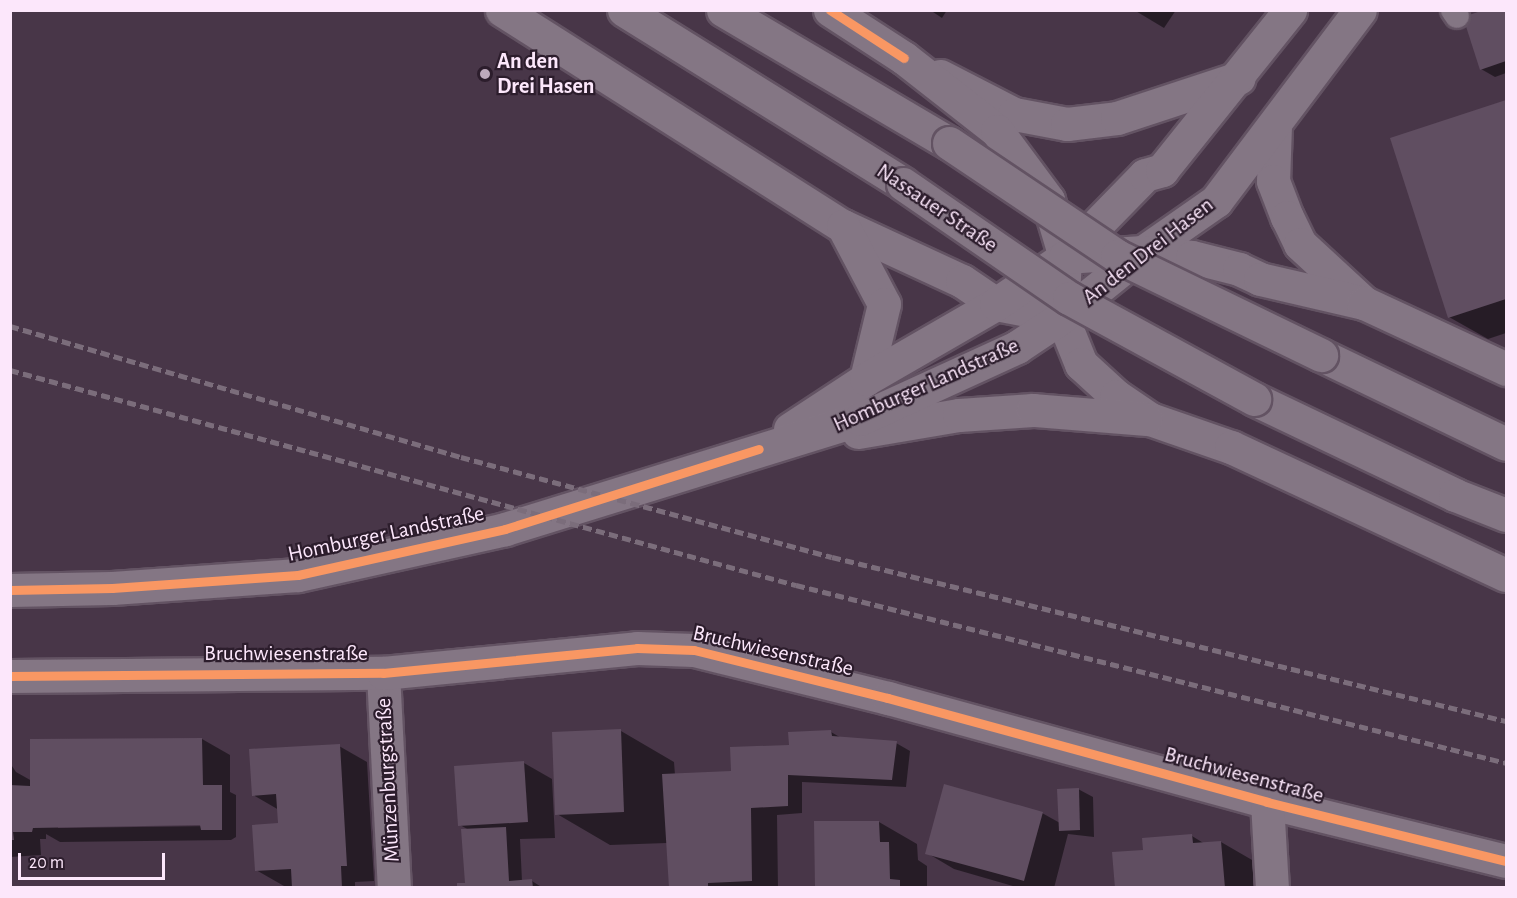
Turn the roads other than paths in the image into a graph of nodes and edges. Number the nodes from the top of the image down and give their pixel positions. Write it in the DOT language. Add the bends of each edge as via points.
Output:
graph roads {
  1 [pos="502,10"];
  2 [pos="624,10"];
  3 [pos="723,10"];
  4 [pos="830,10"];
  5 [pos="1290,10"];
  6 [pos="1360,10"];
  7 [pos="904,58"];
  8 [pos="1239,78"];
  9 [pos="1275,125"];
  10 [pos="843,226"];
  11 [pos="1143,252"];
  12 [pos="1065,257"];
  13 [pos="1364,303"];
  14 [pos="996,304"];
  15 [pos="1062,317"];
  16 [pos="1506,369"];
  17 [pos="866,380"];
  18 [pos="1150,419"];
  19 [pos="1506,444"];
  20 [pos="759,449"];
  21 [pos="1506,514"];
  22 [pos="1506,575"];
  23 [pos="10,590"];
  24 [pos="383,673"];
  25 [pos="10,676"];
  26 [pos="1267,802"];
  27 [pos="1506,861"];
  28 [pos="394,888"];
  29 [pos="1272,888"];
  1 -- 10 [label="main road"];
  2 -- 21 [label="main road, Nassauer Straße, bridge" via="903,184 1070,298 1254,399 1455,495"];
  3 -- 19 [label="main road, bridge" via="949,143 1117,256"];
  4 -- 7 [label="main road"];
  5 -- 8 [label="main road, An den Drei Hasen"];
  6 -- 9 [label="main road, An den Drei Hasen"];
  7 -- 8 [label="main road" via="1014,114 1068,124 1117,118"];
  7 -- 12 [label="main road" via="997,131 1048,201"];
  8 -- 12 [label="main road, An den Drei Hasen" via="1162,170 1145,175"];
  9 -- 11 [label="main road, An den Drei Hasen" via="1216,201"];
  9 -- 13 [label="main road" via="1274,181 1300,244"];
  10 -- 14 [label="main road" via="962,281"];
  10 -- 17 [label="main road" via="884,304"];
  11 -- 12 [label="main road"];
  11 -- 13 [label="main road" via="1192,257 1239,269 1260,279"];
  11 -- 15 [label="main road, An den Drei Hasen"];
  12 -- 14 [label="main road, Homburger Landstraße"];
  12 -- 15 [label="main road"];
  13 -- 16 [label="main road"];
  14 -- 15 [label="main road"];
  14 -- 17 [label="main road, Homburger Landstraße"];
  15 -- 18 [label="main road" via="1081,364 1116,396"];
  15 -- 20 [label="main road, Homburger Landstraße" via="1017,347 860,419"];
  17 -- 20 [label="main road, Homburger Landstraße"];
  18 -- 20 [label="main road" via="1033,410 959,415"];
  18 -- 22 [label="main road" via="1231,447"];
  20 -- 23 [label="main road, Homburger Landstraße" via="506,529 298,574 112,588"];
  24 -- 25 [label="main road, Bruchwiesenstraße"];
  24 -- 26 [label="main road, Bruchwiesenstraße" via="637,648 694,650 888,698"];
  24 -- 28 [label="main road, Münzenburgstraße"];
  26 -- 27 [label="main road, Bruchwiesenstraße"];
  26 -- 29 [label="main road"];
}
